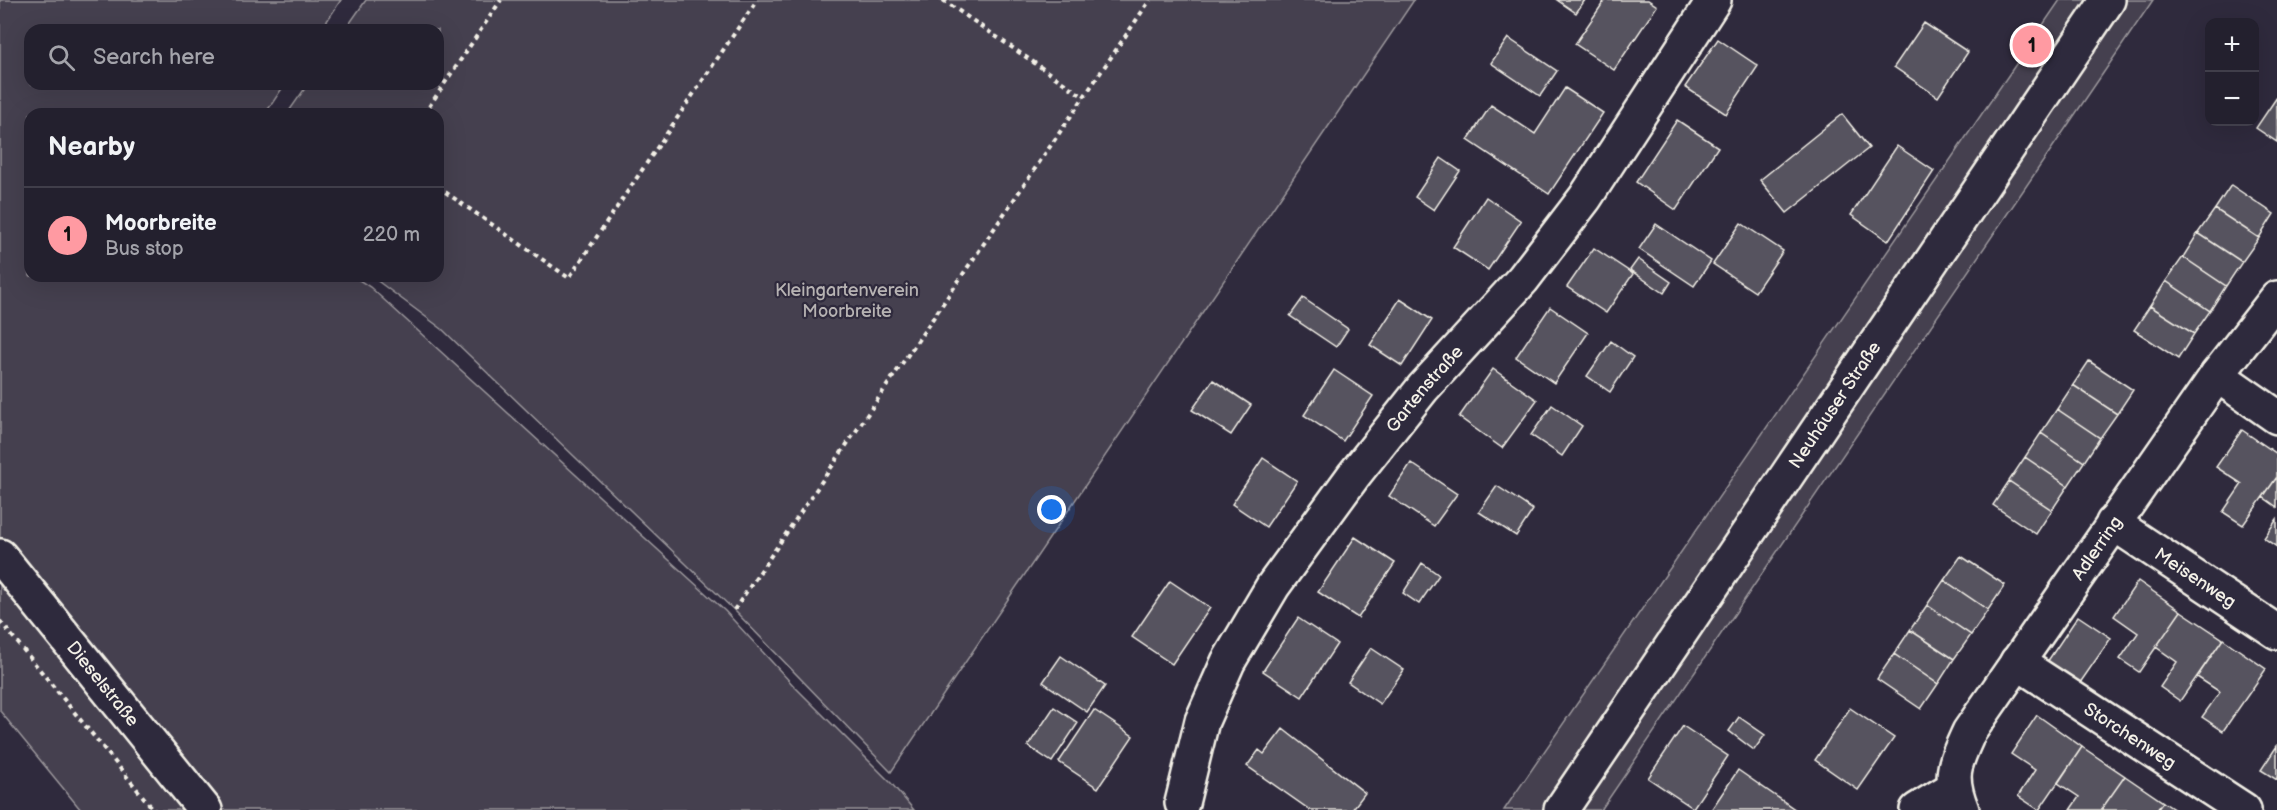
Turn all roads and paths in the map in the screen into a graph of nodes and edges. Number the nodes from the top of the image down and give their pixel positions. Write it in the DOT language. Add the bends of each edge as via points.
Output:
graph roads {
  1 [pos="501,0"];
  2 [pos="757,0"];
  3 [pos="943,0"];
  4 [pos="1150,0"];
  5 [pos="1714,0"];
  6 [pos="2108,0"];
  7 [pos="444,84"];
  8 [pos="440,90"];
  9 [pos="1084,97"];
  10 [pos="428,108"];
  11 [pos="444,191"];
  12 [pos="2277,298"];
  13 [pos="2217,375"];
  14 [pos="2277,417"];
  15 [pos="2113,523"];
  16 [pos="0,556"];
  17 [pos="734,610"];
  18 [pos="0,621"];
  19 [pos="2277,632"];
  20 [pos="2017,662"];
  21 [pos="1957,799"];
  22 [pos="1182,803"];
  23 [pos="154,810"];
  24 [pos="206,810"];
  25 [pos="1561,810"];
  26 [pos="1917,810"];
  27 [pos="2244,810"];
  1 -- 7 [label="path"];
  2 -- 11 [label="path" via="569,278"];
  3 -- 9 [label="path"];
  4 -- 9 [label="path"];
  5 -- 22 [label="street, Gartenstraße" via="1578,207 1523,279 1424,388 1273,586 1228,662 1202,721"];
  6 -- 25 [label="street, Neuhäuser Straße"];
  8 -- 10 [label="path"];
  9 -- 17 [label="path"];
  12 -- 13 [label="street, Adlerring"];
  13 -- 14 [label="street"];
  13 -- 15 [label="street, Adlerring"];
  15 -- 19 [label="street, Meisenweg"];
  15 -- 20 [label="street, Adlerring"];
  16 -- 24 [label="street, Dieselstraße"];
  18 -- 23 [label="path"];
  20 -- 21 [label="street, Adlerring" via="1968,732 1955,764"];
  20 -- 27 [label="street, Storchenweg"];
  21 -- 26 [label="street"];
}
